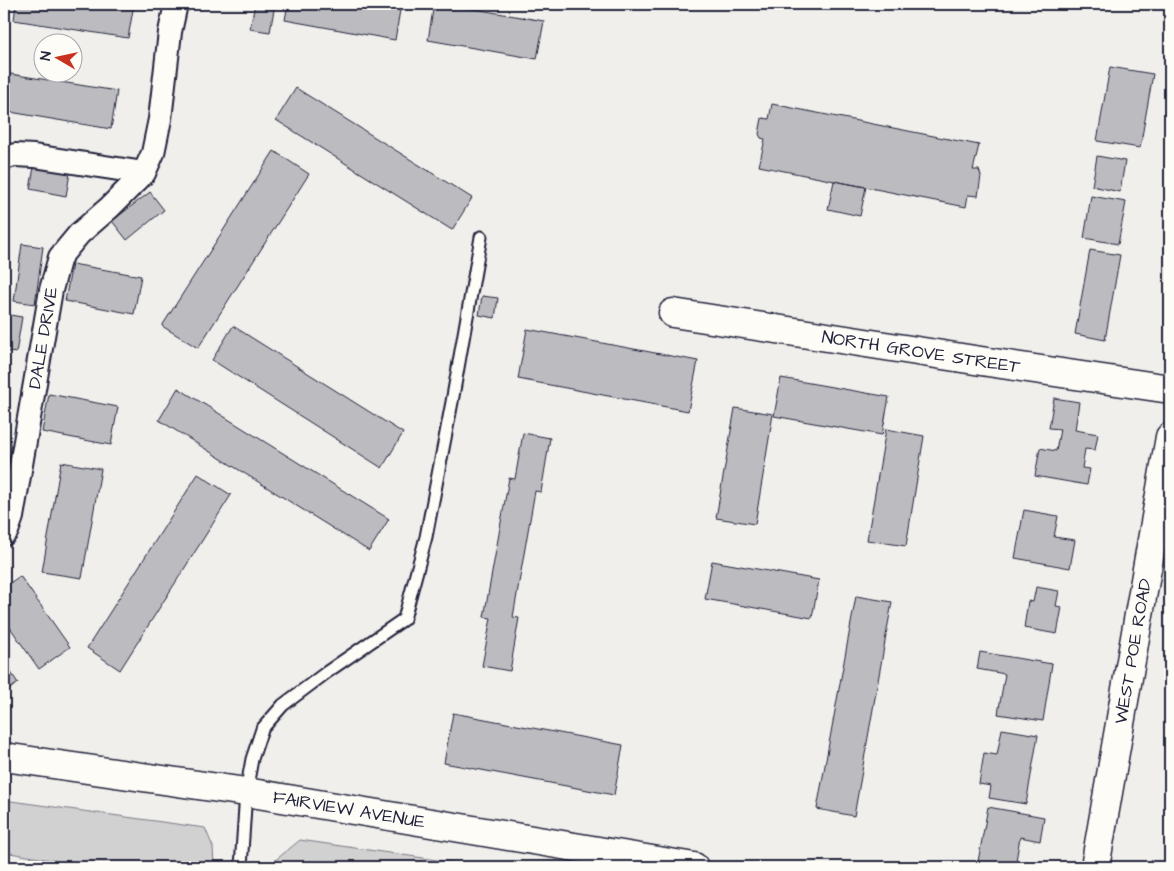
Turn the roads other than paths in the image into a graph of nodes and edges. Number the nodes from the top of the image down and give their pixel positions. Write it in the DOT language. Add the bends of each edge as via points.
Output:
graph roads {
  1 [pos="176,4"];
  2 [pos="4,158"];
  3 [pos="144,172"];
  4 [pos="481,237"];
  5 [pos="673,313"];
  6 [pos="1170,389"];
  7 [pos="1170,437"];
  8 [pos="4,534"];
  9 [pos="4,757"];
  10 [pos="246,792"];
  11 [pos="241,867"];
  12 [pos="694,867"];
  13 [pos="1095,867"];
  1 -- 3 [label="street, DALE DRIVE" via="160,119 153,153"];
  2 -- 3 [label="street" via="34,156"];
  3 -- 8 [label="street, DALE DRIVE" via="79,234 60,257 51,290 12,517"];
  4 -- 10 [label="lane" via="426,538 404,619 283,705 262,729"];
  5 -- 6 [label="street, NORTH GROVE STREET"];
  7 -- 13 [label="street, WEST POE ROAD"];
  9 -- 10 [label="street, FAIRVIEW AVENUE"];
  10 -- 11 [label="lane"];
  10 -- 12 [label="street, FAIRVIEW AVENUE"];
}
